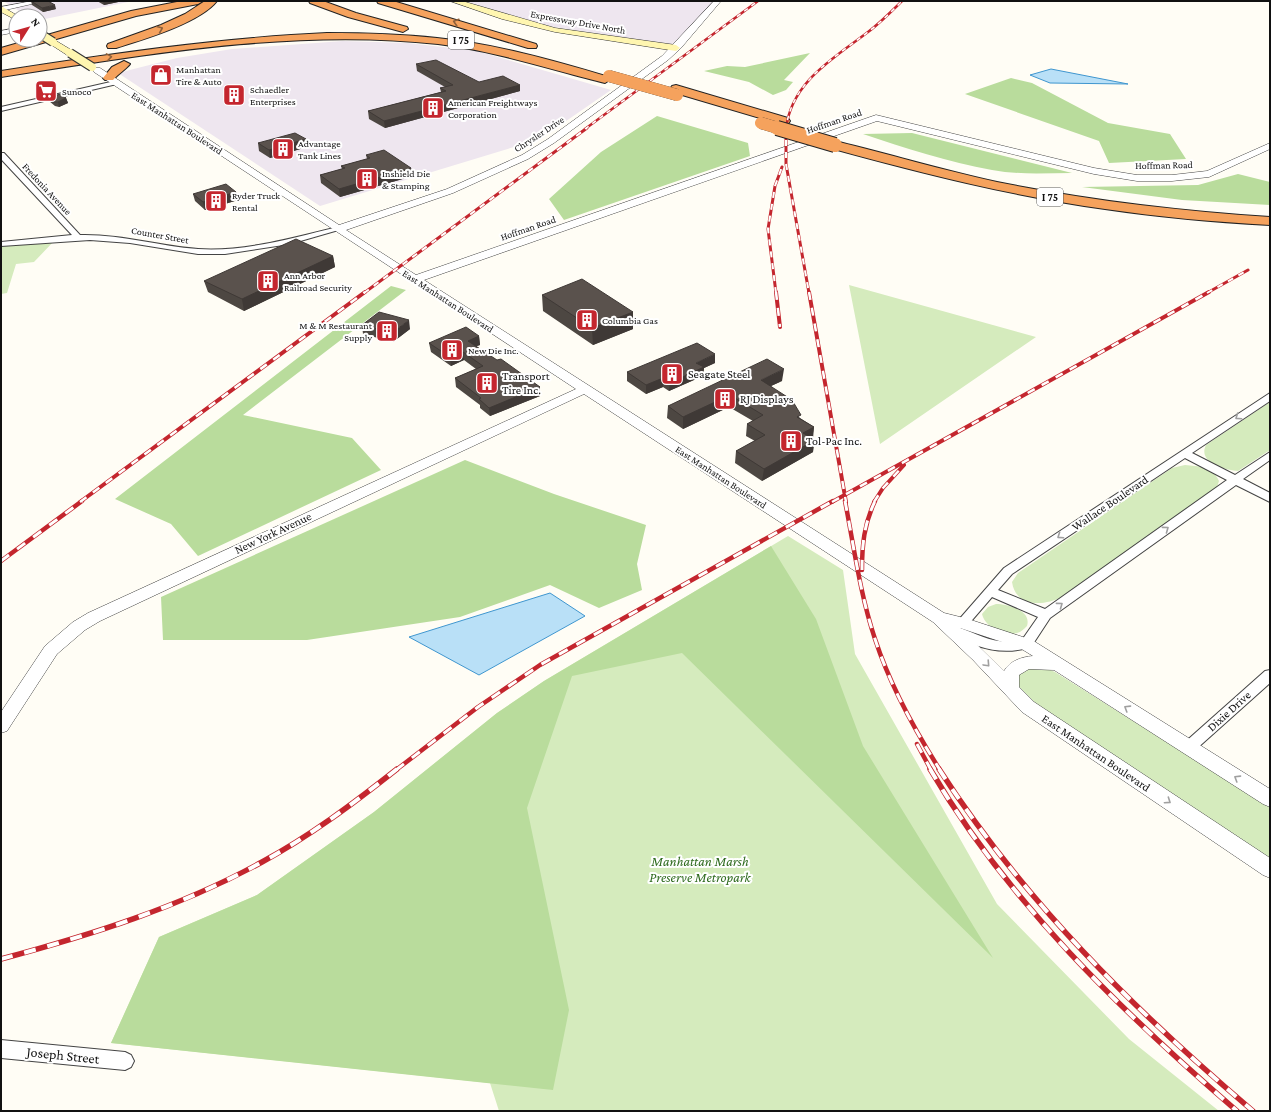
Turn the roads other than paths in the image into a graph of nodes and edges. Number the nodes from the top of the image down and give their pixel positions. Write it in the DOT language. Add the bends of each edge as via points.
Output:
graph roads {
  1 [pos="42,1"];
  2 [pos="158,1"];
  3 [pos="314,1"];
  4 [pos="331,1"];
  5 [pos="382,1"];
  6 [pos="399,1"];
  7 [pos="454,1"];
  8 [pos="718,1"];
  9 [pos="203,2"];
  10 [pos="3,10"];
  11 [pos="436,16"];
  12 [pos="416,26"];
  13 [pos="435,30"];
  14 [pos="48,35"];
  15 [pos="48,36"];
  16 [pos="48,41"];
  17 [pos="454,43"];
  18 [pos="56,44"];
  19 [pos="12,48"];
  20 [pos="542,48"];
  21 [pos="676,48"];
  22 [pos="1,52"];
  23 [pos="124,64"];
  24 [pos="94,68"];
  25 [pos="1,73"];
  26 [pos="607,78"];
  27 [pos="112,81"];
  28 [pos="1,84"];
  29 [pos="674,94"];
  30 [pos="1,108"];
  31 [pos="761,118"];
  32 [pos="1270,146"];
  33 [pos="1,155"];
  34 [pos="1270,211"];
  35 [pos="1270,221"];
  36 [pos="338,229"];
  37 [pos="78,237"];
  38 [pos="1,244"];
  39 [pos="415,279"];
  40 [pos="585,389"];
  41 [pos="1270,396"];
  42 [pos="1184,453"];
  43 [pos="1270,455"];
  44 [pos="1235,480"];
  45 [pos="1270,498"];
  46 [pos="990,590"];
  47 [pos="1046,615"];
  48 [pos="950,623"];
  49 [pos="1026,644"];
  50 [pos="1059,665"];
  51 [pos="1270,675"];
  52 [pos="1011,691"];
  53 [pos="1,726"];
  54 [pos="1189,747"];
  55 [pos="1270,799"];
  56 [pos="1270,869"];
  57 [pos="1,1049"];
  58 [pos="125,1061"];
  1 -- 10 [label="street"];
  2 -- 14 [label="highway"];
  3 -- 26 [label="highway, I 75" via="352,16 390,26 535,55"];
  4 -- 12 [label="highway" via="367,14"];
  5 -- 11 [label="highway"];
  6 -- 11 [label="highway"];
  7 -- 21 [label="main road, Expressway Drive North" via="516,21 559,31"];
  8 -- 21 [label="street, Chrysler Drive"];
  9 -- 15 [label="highway" via="134,13"];
  9 -- 18 [label="highway" via="140,15"];
  25 -- 9 [label="highway, one-way" via="80,55 160,29"];
  20 -- 11 [label="highway, one-way"];
  13 -- 29 [label="highway, I 75" via="566,57 621,73"];
  16 -- 18 [label="main road, East Manhattan Boulevard, bridge"];
  17 -- 23 [label="highway" via="365,38 274,41 201,49"];
  25 -- 17 [label="highway, one-way" via="161,49 250,39 366,37"];
  17 -- 26 [label="highway" via="517,55"];
  18 -- 24 [label="main road, East Manhattan Boulevard, bridge"];
  19 -- 22 [label="highway"];
  21 -- 36 [label="street, Chrysler Drive" via="552,141 525,157 450,191"];
  23 -- 24 [label="highway"];
  23 -- 27 [label="highway" via="116,69"];
  24 -- 27 [label="street, East Manhattan Boulevard"];
  24 -- 28 [label="highway"];
  26 -- 29 [label="highway"];
  27 -- 30 [label="street"];
  27 -- 36 [label="street, East Manhattan Boulevard"];
  29 -- 31 [label="highway, I 75"];
  29 -- 31 [label="highway, I 75" via="733,114"];
  31 -- 34 [label="highway, I 75" via="948,167 1055,189 1172,205"];
  31 -- 35 [label="highway, I 75, bridge" via="835,145 943,175 1043,196 1144,211"];
  32 -- 39 [label="street, Hoffman Road" via="1209,174 1137,178 1094,171 876,118"];
  33 -- 37 [label="street, Fredonia Avenue"];
  36 -- 37 [label="street, Counter Street" via="258,248 214,252 183,251 120,239"];
  36 -- 39 [label="street, East Manhattan Boulevard"];
  37 -- 38 [label="street, Counter Street"];
  39 -- 40 [label="street, East Manhattan Boulevard"];
  40 -- 48 [label="street, East Manhattan Boulevard"];
  40 -- 53 [label="street, New York Avenue" via="94,617 51,650"];
  41 -- 42 [label="street, Wallace Boulevard, one-way"];
  42 -- 44 [label="street"];
  42 -- 46 [label="street, Wallace Boulevard, one-way" via="1008,571"];
  43 -- 44 [label="street"];
  44 -- 45 [label="street"];
  47 -- 44 [label="street, one-way"];
  46 -- 47 [label="street"];
  46 -- 48 [label="street, Wallace Boulevard"];
  47 -- 49 [label="street"];
  48 -- 49 [label="street, East Manhattan Boulevard"];
  48 -- 52 [label="street, East Manhattan Boulevard, one-way"];
  49 -- 50 [label="street, East Manhattan Boulevard"];
  50 -- 52 [label="street" via="1026,662 1017,666 1010,673"];
  54 -- 50 [label="street, East Manhattan Boulevard, one-way"];
  51 -- 54 [label="street, Dixie Drive"];
  52 -- 56 [label="street, East Manhattan Boulevard, one-way" via="1028,707"];
  55 -- 54 [label="street, East Manhattan Boulevard, one-way"];
  57 -- 58 [label="street, Joseph Street"];
}
